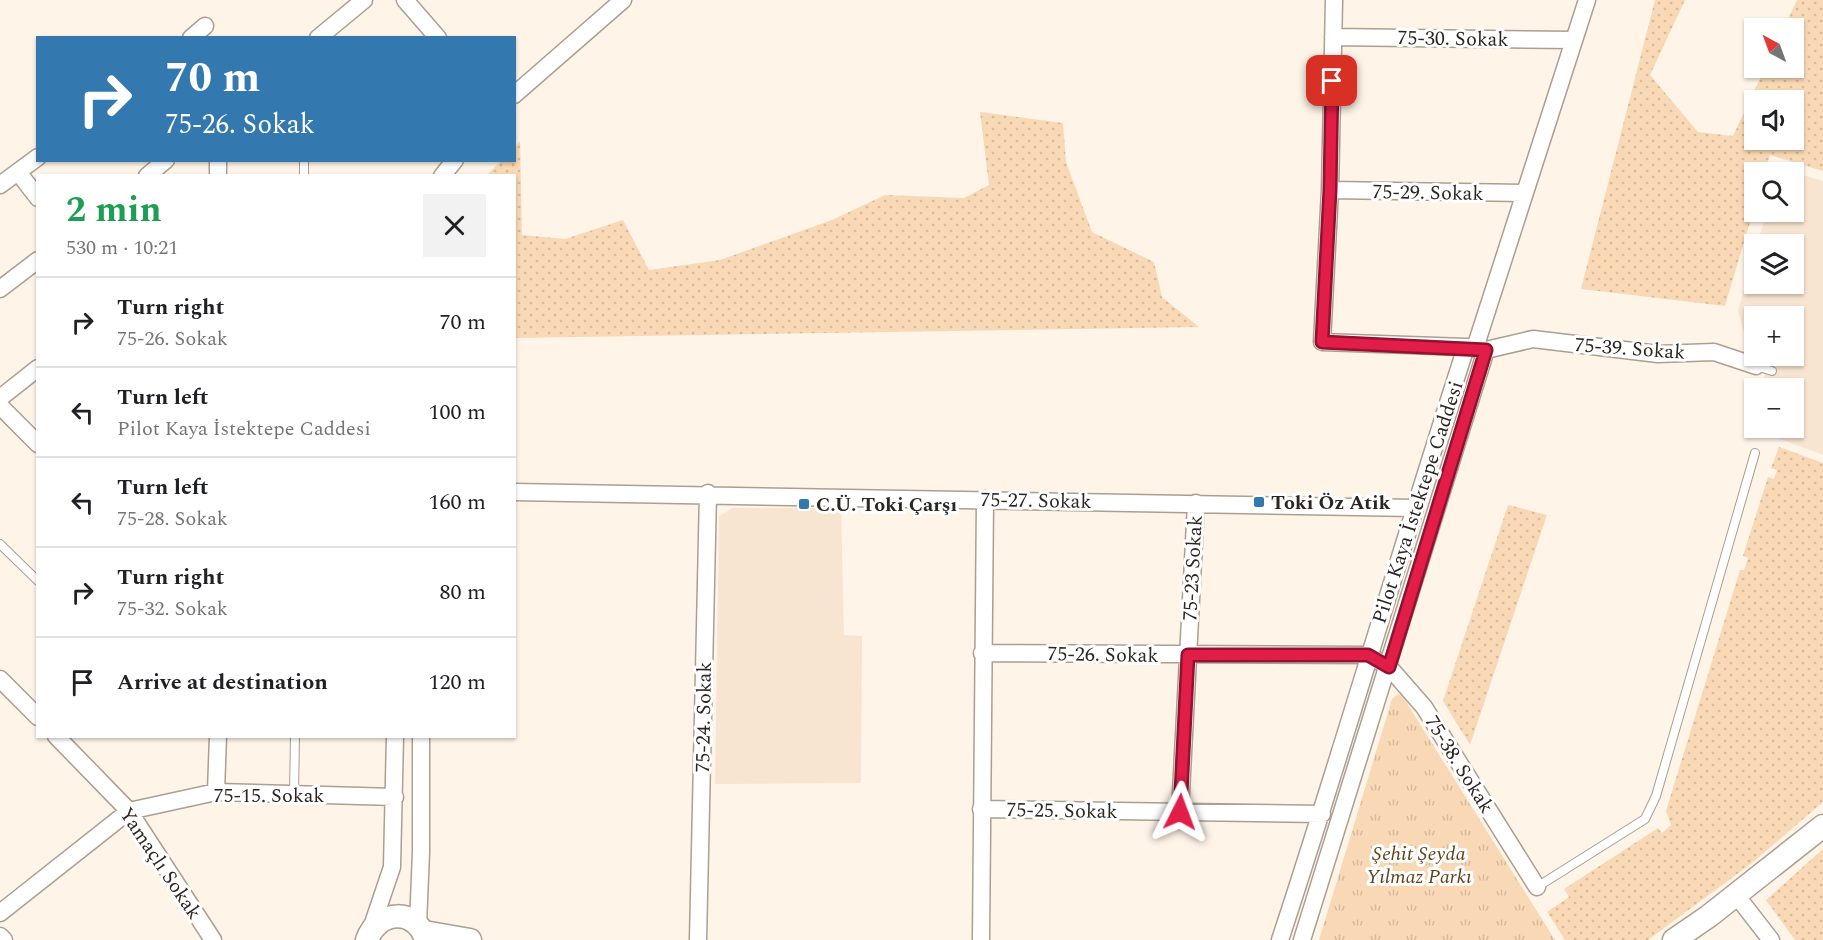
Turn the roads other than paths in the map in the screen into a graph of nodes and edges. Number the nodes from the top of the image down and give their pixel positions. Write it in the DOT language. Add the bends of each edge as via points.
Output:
graph roads {
  1 [pos="364,0"];
  2 [pos="405,0"];
  3 [pos="623,0"];
  4 [pos="1334,0"];
  5 [pos="1587,0"];
  6 [pos="205,26"];
  7 [pos="193,36"];
  8 [pos="320,36"];
  9 [pos="436,36"];
  10 [pos="1333,37"];
  11 [pos="1574,40"];
  12 [pos="516,93"];
  13 [pos="36,158"];
  14 [pos="164,162"];
  15 [pos="453,162"];
  16 [pos="18,172"];
  17 [pos="149,174"];
  18 [pos="444,174"];
  19 [pos="0,185"];
  20 [pos="1330,190"];
  21 [pos="1525,193"];
  22 [pos="36,195"];
  23 [pos="36,262"];
  24 [pos="0,289"];
  25 [pos="1476,349"];
  26 [pos="1744,360"];
  27 [pos="36,370"];
  28 [pos="0,398"];
  29 [pos="0,406"];
  30 [pos="36,442"];
  31 [pos="1755,453"];
  32 [pos="516,492"];
  33 [pos="708,494"];
  34 [pos="986,499"];
  35 [pos="1196,503"];
  36 [pos="1414,508"];
  37 [pos="0,544"];
  38 [pos="36,579"];
  39 [pos="982,652"];
  40 [pos="1188,655"];
  41 [pos="1368,655"];
  42 [pos="1389,667"];
  43 [pos="0,679"];
  44 [pos="36,715"];
  45 [pos="58,738"];
  46 [pos="218,738"];
  47 [pos="295,738"];
  48 [pos="395,738"];
  49 [pos="421,738"];
  50 [pos="216,792"];
  51 [pos="294,794"];
  52 [pos="395,797"];
  53 [pos="981,808"];
  54 [pos="129,811"];
  55 [pos="1180,812"];
  56 [pos="1322,814"];
  57 [pos="1823,825"];
  58 [pos="1538,887"];
  59 [pos="1736,895"];
  60 [pos="0,913"];
  61 [pos="423,932"];
  62 [pos="0,936"];
  63 [pos="369,936"];
  64 [pos="4,940"];
  65 [pos="213,940"];
  66 [pos="470,940"];
  67 [pos="699,940"];
  68 [pos="981,940"];
  69 [pos="1280,940"];
  70 [pos="1302,940"];
  71 [pos="1674,940"];
  72 [pos="1771,940"];
  1 -- 8 [label="street"];
  2 -- 9 [label="street"];
  3 -- 12 [label="street"];
  4 -- 10 [label="street"];
  5 -- 11 [label="street, Pilot Kaya İstektepe Caddesi"];
  6 -- 7 [label="street"];
  10 -- 11 [label="street, 75-30. Sokak"];
  10 -- 20 [label="street"];
  11 -- 21 [label="street, Pilot Kaya İstektepe Caddesi"];
  13 -- 16 [label="street"];
  14 -- 17 [label="street"];
  15 -- 18 [label="street"];
  16 -- 19 [label="street"];
  16 -- 22 [label="street"];
  20 -- 21 [label="street, 75-29. Sokak"];
  20 -- 25 [label="street, 75-39. Sokak" via="1322,342"];
  21 -- 25 [label="street, Pilot Kaya İstektepe Caddesi"];
  23 -- 24 [label="street"];
  25 -- 26 [label="street, 75-39. Sokak" via="1533,339 1658,354 1714,352"];
  25 -- 36 [label="street, Pilot Kaya İstektepe Caddesi"];
  25 -- 42 [label="street, Pilot Kaya İstektepe Caddesi"];
  27 -- 28 [label="street"];
  29 -- 30 [label="street"];
  31 -- 58 [label="lane" via="1656,796 1645,819"];
  32 -- 33 [label="street, 75-27. Sokak"];
  33 -- 34 [label="street, 75-27. Sokak"];
  33 -- 67 [label="street, 75-24. Sokak"];
  34 -- 35 [label="street, 75-27. Sokak"];
  34 -- 39 [label="street"];
  35 -- 36 [label="street, 75-27. Sokak"];
  35 -- 40 [label="street, 75-23 Sokak"];
  36 -- 41 [label="street, Pilot Kaya İstektepe Caddesi"];
  37 -- 38 [label="lane"];
  39 -- 40 [label="street, 75-26. Sokak"];
  39 -- 53 [label="street"];
  40 -- 41 [label="street, 75-26. Sokak"];
  40 -- 55 [label="street, 75-23 Sokak"];
  41 -- 42 [label="street, 75-38. Sokak"];
  41 -- 56 [label="street, Pilot Kaya İstektepe Caddesi"];
  42 -- 58 [label="street, 75-38. Sokak" via="1424,706"];
  42 -- 70 [label="street, Pilot Kaya İstektepe Caddesi"];
  43 -- 44 [label="street"];
  45 -- 54 [label="street, Yamaçlı Sokak"];
  46 -- 50 [label="street"];
  47 -- 51 [label="lane"];
  48 -- 52 [label="street"];
  49 -- 61 [label="street"];
  50 -- 51 [label="street, 75-15. Sokak"];
  50 -- 54 [label="street, 75-15. Sokak"];
  51 -- 52 [label="street, 75-15. Sokak"];
  52 -- 63 [label="street" via="392,867"];
  53 -- 55 [label="street, 75-25. Sokak"];
  53 -- 68 [label="street"];
  54 -- 60 [label="street, 75-15. Sokak"];
  54 -- 65 [label="street, Yamaçlı Sokak"];
  55 -- 56 [label="street, 75-25. Sokak"];
  56 -- 69 [label="street, Pilot Kaya İstektepe Caddesi"];
  57 -- 59 [label="main road"];
  59 -- 71 [label="main road"];
  59 -- 72 [label="street"];
  61 -- 63 [label="main road" via="411,919 392,916 383,919"];
  61 -- 66 [label="main road"];
  62 -- 64 [label="street"];
}
